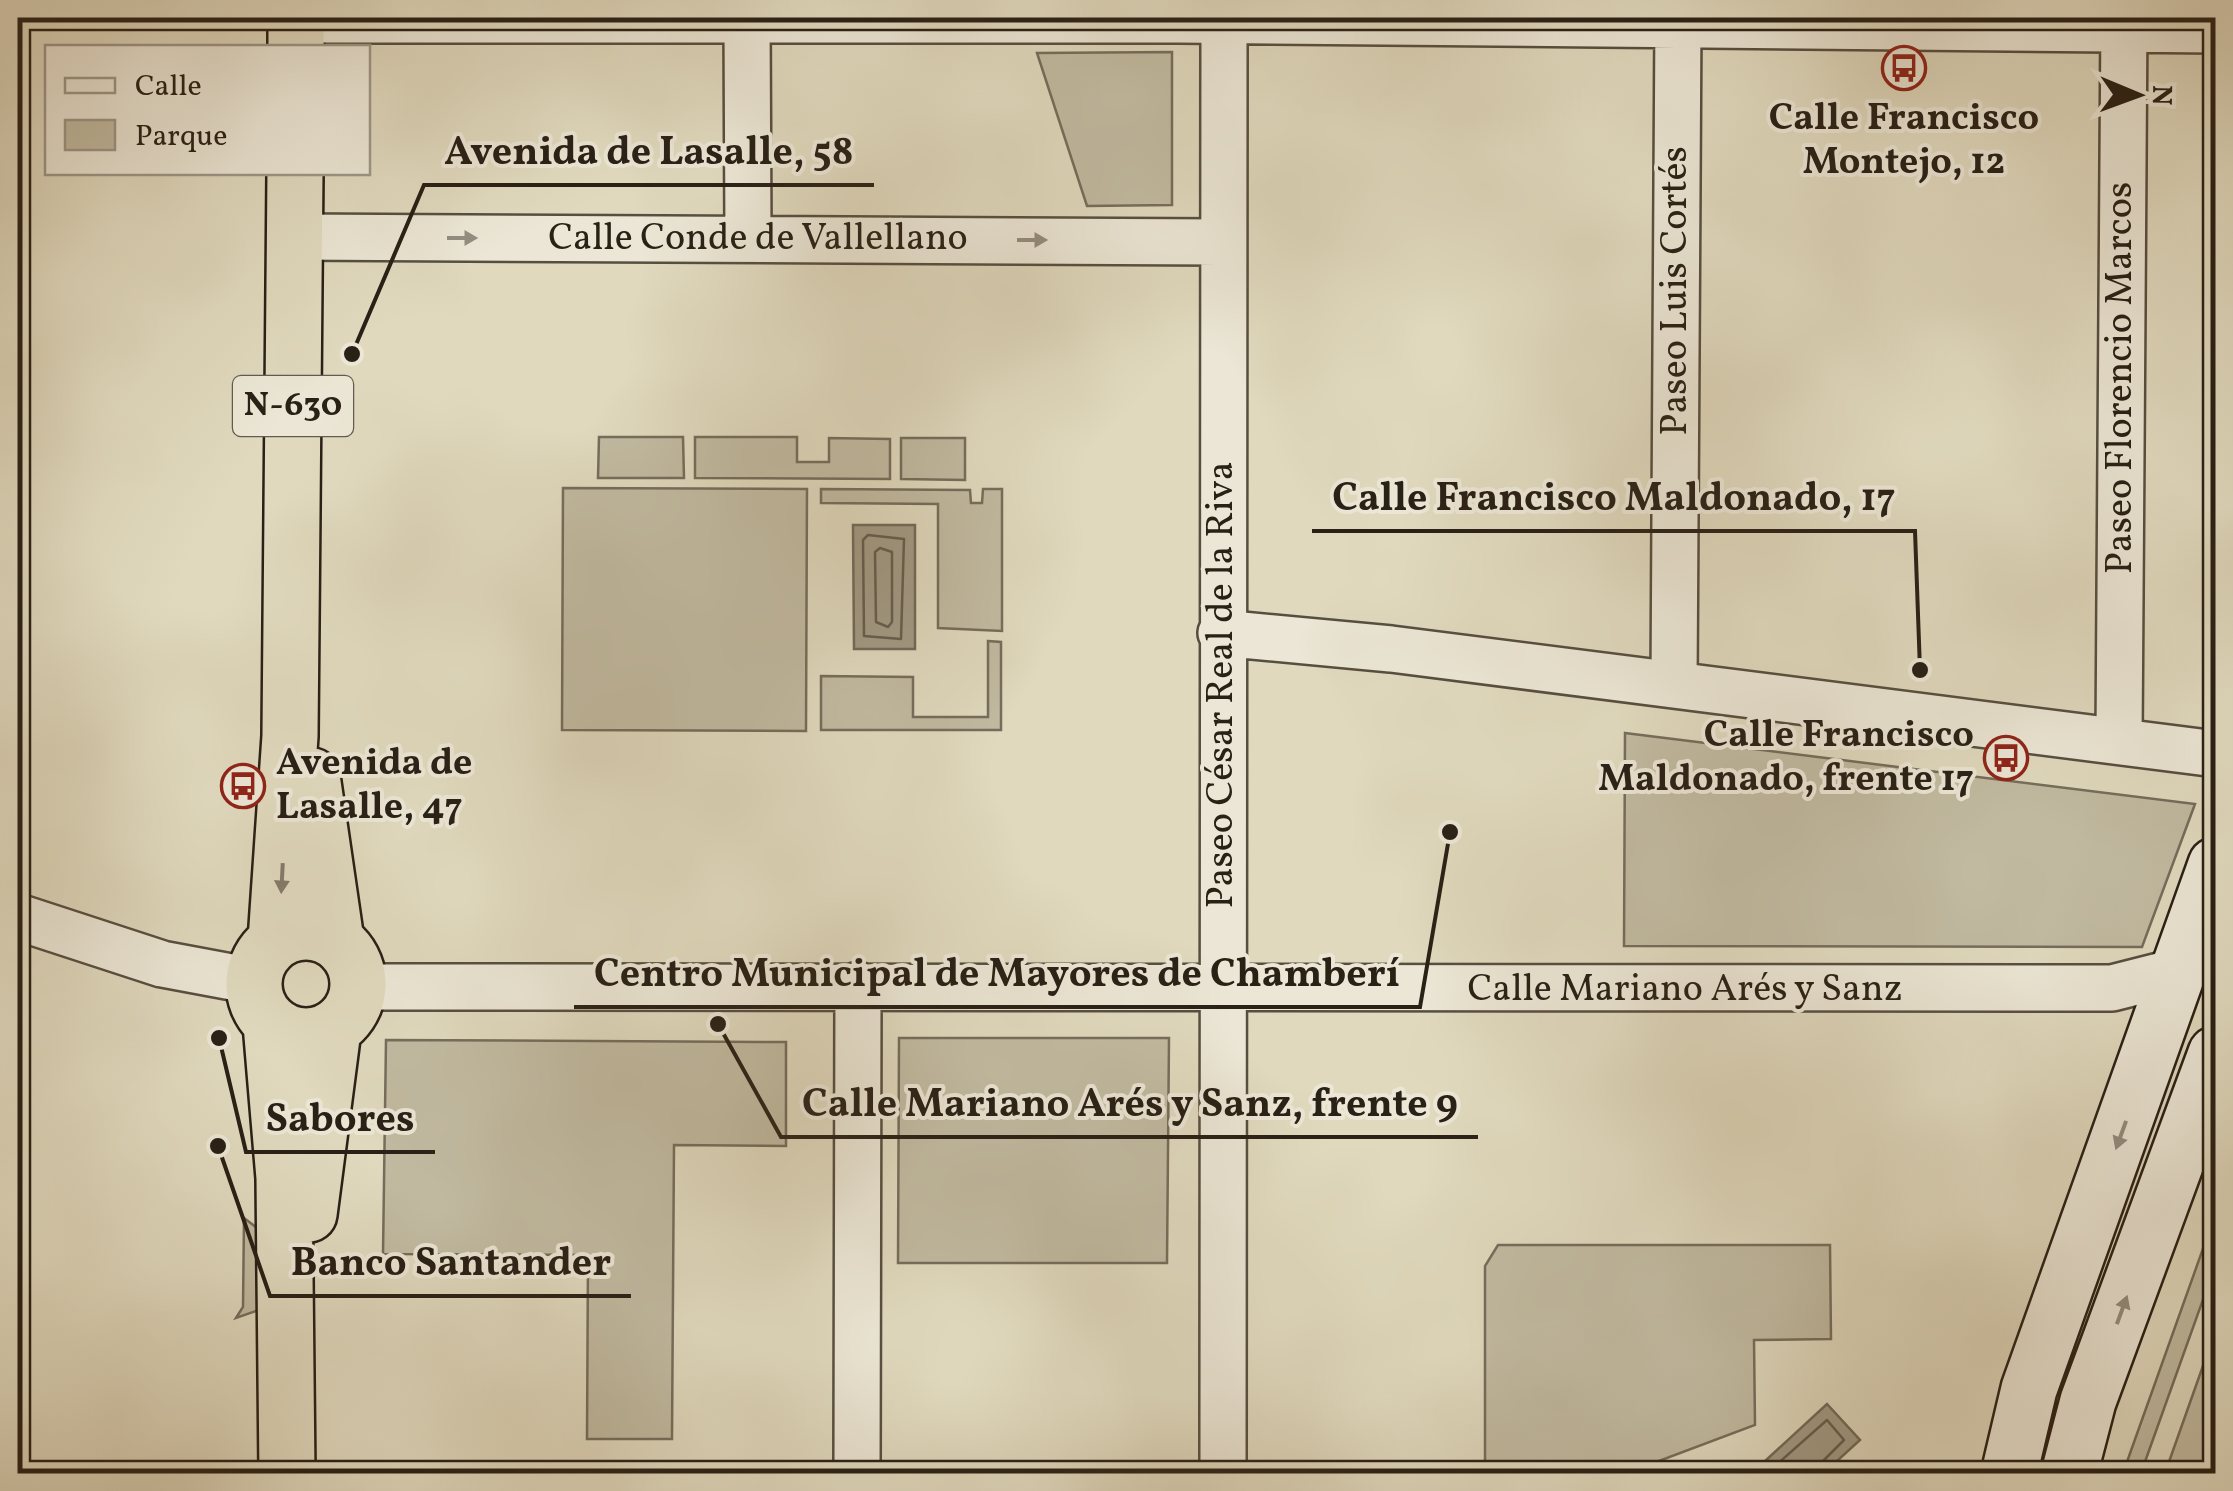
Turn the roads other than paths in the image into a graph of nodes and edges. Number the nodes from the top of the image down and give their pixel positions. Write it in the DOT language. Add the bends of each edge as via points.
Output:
graph roads {
  1 [pos="747,19"];
  2 [pos="1224,19"];
  3 [pos="1678,21"];
  4 [pos="2124,23"];
  5 [pos="296,28"];
  6 [pos="2216,30"];
  7 [pos="295,175"];
  8 [pos="294,237"];
  9 [pos="748,239"];
  10 [pos="1221,242"];
  11 [pos="1221,634"];
  12 [pos="292,640"];
  13 [pos="1674,684"];
  14 [pos="2119,739"];
  15 [pos="2216,754"];
  16 [pos="2216,866"];
  17 [pos="18,917"];
  18 [pos="2179,971"];
  19 [pos="267,982"];
  20 [pos="858,985"];
  21 [pos="342,986"];
  22 [pos="2112,988"];
  23 [pos="1223,989"];
  24 [pos="2154,1044"];
  25 [pos="2216,1054"];
  26 [pos="289,1335"];
  27 [pos="287,1474"];
  28 [pos="857,1474"];
  29 [pos="1223,1474"];
  30 [pos="2008,1474"];
  31 [pos="2068,1474"];
  1 -- 2 [label="street"];
  1 -- 5 [label="street"];
  1 -- 9 [label="street"];
  2 -- 3 [label="street"];
  2 -- 10 [label="street, Paseo César Real de la Riva"];
  3 -- 4 [label="street"];
  3 -- 13 [label="street, Paseo Luis Cortés"];
  4 -- 6 [label="street"];
  4 -- 14 [label="street, Paseo Florencio Marcos"];
  7 -- 8 [label="highway, N-630"];
  8 -- 9 [label="street, Calle Conde de Vallellano, one-way"];
  8 -- 12 [label="highway, N-630"];
  9 -- 10 [label="street, Calle Conde de Vallellano, one-way"];
  10 -- 11 [label="street, Paseo César Real de la Riva"];
  11 -- 13 [label="street"];
  11 -- 23 [label="street, Paseo César Real de la Riva"];
  12 -- 19 [label="highway, N-630, one-way"];
  12 -- 21 [label="highway, N-630"];
  13 -- 14 [label="street"];
  14 -- 15 [label="street"];
  16 -- 18 [label="main road"];
  17 -- 19 [label="street" via="162,964"];
  18 -- 22 [label="street, Calle Mariano Arés y Sanz"];
  18 -- 24 [label="main road"];
  19 -- 21 [label="highway" via="301,1037"];
  19 -- 21 [label="highway" via="295,933 316,933"];
  19 -- 26 [label="highway, N-630"];
  20 -- 21 [label="street, Calle Mariano Arés y Sanz"];
  20 -- 23 [label="street, Calle Mariano Arés y Sanz"];
  20 -- 28 [label="street"];
  21 -- 26 [label="highway, N-630"];
  22 -- 23 [label="street, Calle Mariano Arés y Sanz"];
  22 -- 24 [label="street" via="2140,1010"];
  23 -- 29 [label="street, Paseo César Real de la Riva"];
  24 -- 30 [label="main road, one-way" via="2029,1389"];
  31 -- 25 [label="main road, one-way" via="2088,1402"];
  26 -- 27 [label="highway, N-630"];
}
